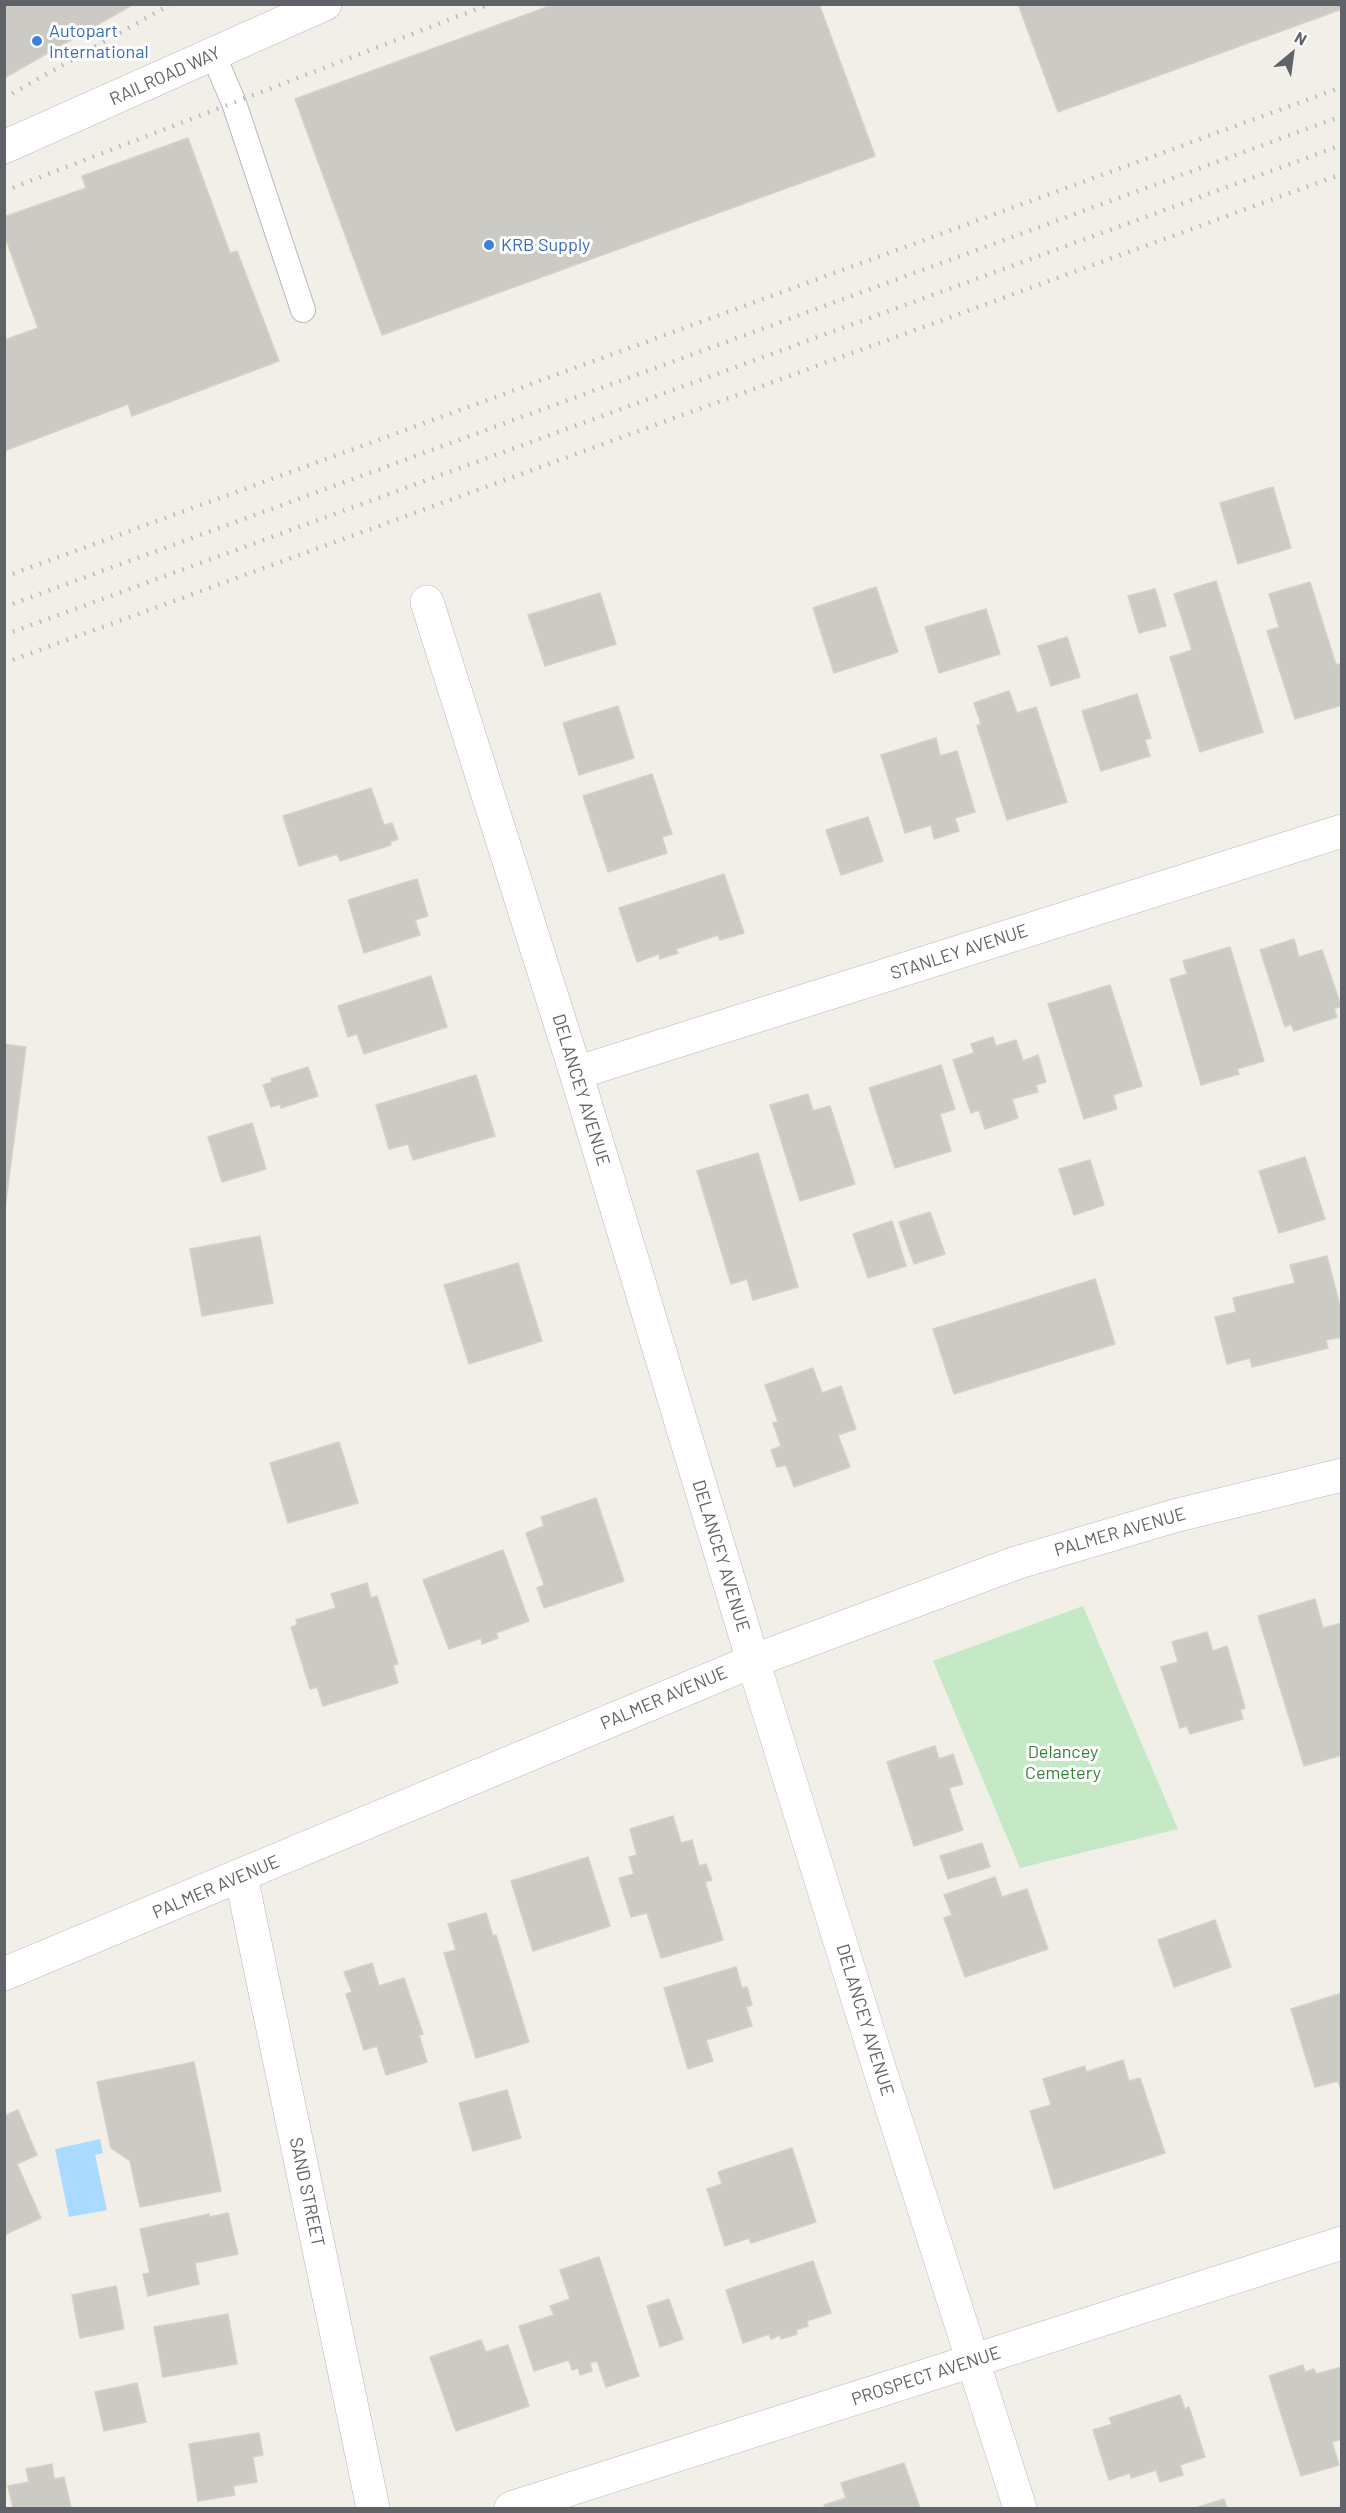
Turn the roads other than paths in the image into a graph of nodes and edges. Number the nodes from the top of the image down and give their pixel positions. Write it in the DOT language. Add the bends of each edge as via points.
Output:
graph roads {
  1 [pos="325,4"];
  2 [pos="213,54"];
  3 [pos="4,147"];
  4 [pos="303,310"];
  5 [pos="427,602"];
  6 [pos="1341,831"];
  7 [pos="576,1073"];
  8 [pos="1341,1475"];
  9 [pos="753,1661"];
  10 [pos="242,1876"];
  11 [pos="4,1974"];
  12 [pos="1341,2243"];
  13 [pos="974,2361"];
  14 [pos="374,2508"];
  15 [pos="511,2508"];
  16 [pos="1020,2508"];
  1 -- 2 [label="street, RAILROAD WAY"];
  2 -- 3 [label="street, RAILROAD WAY"];
  2 -- 4 [label="lane" via="234,103"];
  5 -- 7 [label="street, DELANCEY AVENUE"];
  6 -- 7 [label="street, STANLEY AVENUE"];
  7 -- 9 [label="street, DELANCEY AVENUE"];
  8 -- 9 [label="street, PALMER AVENUE" via="1174,1516 1016,1563"];
  9 -- 10 [label="street, PALMER AVENUE"];
  9 -- 13 [label="street, DELANCEY AVENUE"];
  10 -- 11 [label="street, PALMER AVENUE"];
  10 -- 14 [label="street, SAND STREET"];
  12 -- 13 [label="street, PROSPECT AVENUE"];
  13 -- 15 [label="street, PROSPECT AVENUE"];
  13 -- 16 [label="street, DELANCEY AVENUE"];
}
